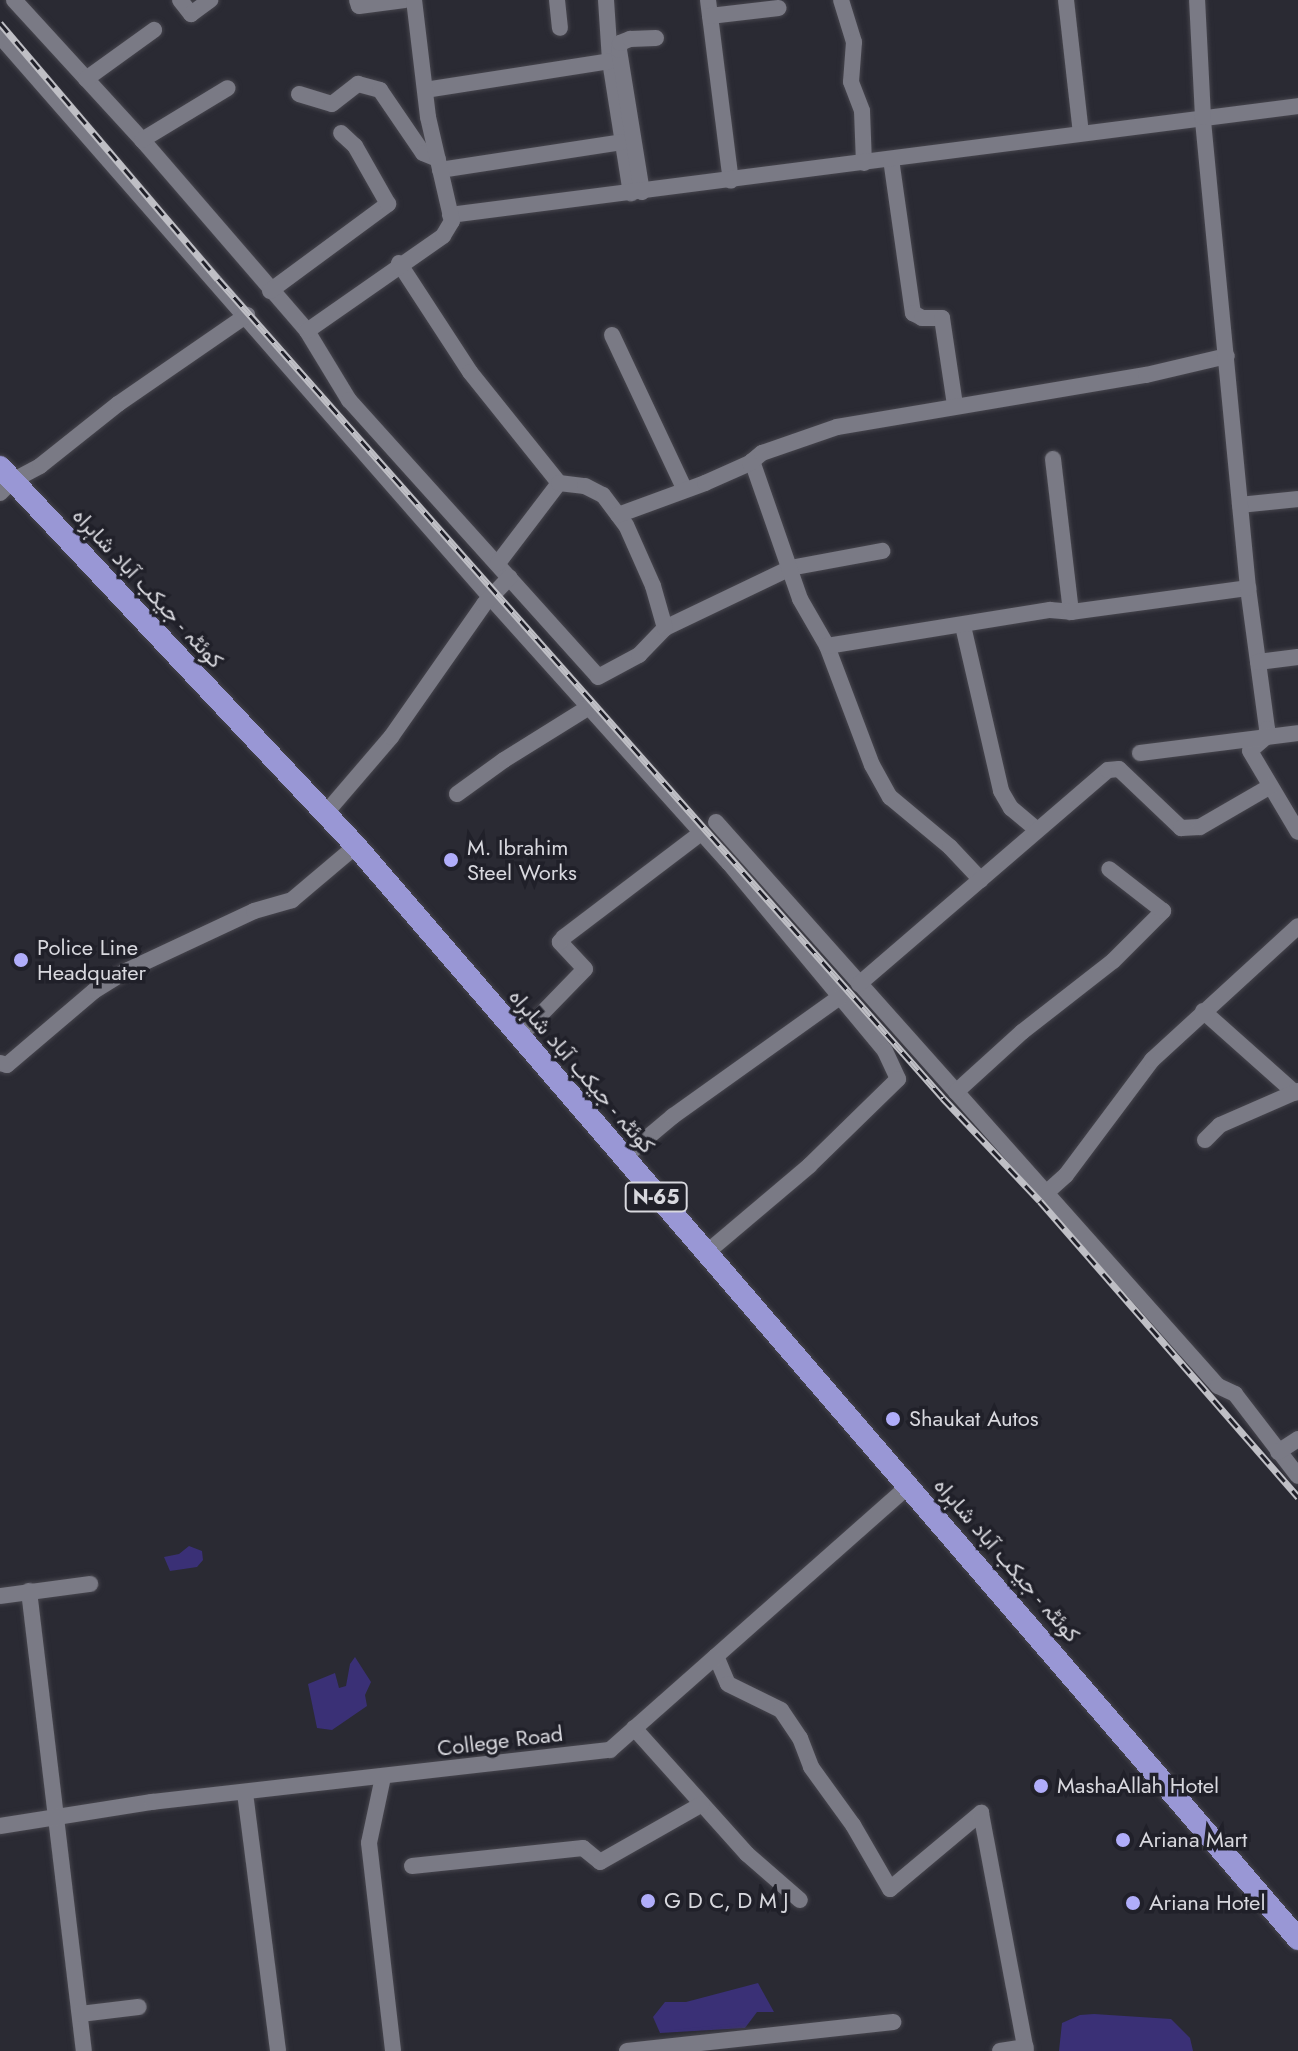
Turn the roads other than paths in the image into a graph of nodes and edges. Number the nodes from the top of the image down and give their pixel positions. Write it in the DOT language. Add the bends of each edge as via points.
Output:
graph roads {
  1 [pos="14,0"];
  2 [pos="180,0"];
  3 [pos="210,0"];
  4 [pos="357,0"];
  5 [pos="405,0"];
  6 [pos="414,0"];
  7 [pos="557,0"];
  8 [pos="606,0"];
  9 [pos="841,0"];
  10 [pos="1066,0"];
  11 [pos="1197,0"];
  12 [pos="709,8"];
  13 [pos="779,8"];
  14 [pos="560,28"];
  15 [pos="154,30"];
  16 [pos="0,36"];
  17 [pos="656,38"];
  18 [pos="610,61"];
  19 [pos="86,79"];
  20 [pos="228,88"];
  21 [pos="425,90"];
  22 [pos="299,94"];
  23 [pos="1298,106"];
  24 [pos="1203,117"];
  25 [pos="341,133"];
  26 [pos="1081,133"];
  27 [pos="142,140"];
  28 [pos="622,142"];
  29 [pos="891,159"];
  30 [pos="864,163"];
  31 [pos="439,164"];
  32 [pos="731,181"];
  33 [pos="637,192"];
  34 [pos="450,215"];
  35 [pos="399,263"];
  36 [pos="270,291"];
  37 [pos="247,315"];
  38 [pos="307,331"];
  39 [pos="612,335"];
  40 [pos="1227,356"];
  41 [pos="955,405"];
  42 [pos="1053,459"];
  43 [pos="752,461"];
  44 [pos="4,480"];
  45 [pos="559,483"];
  46 [pos="685,490"];
  47 [pos="1298,499"];
  48 [pos="1240,505"];
  49 [pos="618,515"];
  50 [pos="882,551"];
  51 [pos="498,563"];
  52 [pos="790,568"];
  53 [pos="510,577"];
  54 [pos="1248,588"];
  55 [pos="491,598"];
  56 [pos="1071,612"];
  57 [pos="963,626"];
  58 [pos="665,628"];
  59 [pos="827,646"];
  60 [pos="1298,657"];
  61 [pos="1258,662"];
  62 [pos="589,707"];
  63 [pos="1298,733"];
  64 [pos="1266,737"];
  65 [pos="1140,753"];
  66 [pos="1269,787"];
  67 [pos="457,794"];
  68 [pos="325,814"];
  69 [pos="716,822"];
  70 [pos="1037,830"];
  71 [pos="1298,832"];
  72 [pos="701,833"];
  73 [pos="356,846"];
  74 [pos="1109,869"];
  75 [pos="981,880"];
  76 [pos="1298,926"];
  77 [pos="859,984"];
  78 [pos="840,997"];
  79 [pos="1203,1011"];
  80 [pos="518,1038"];
  81 [pos="0,1063"];
  82 [pos="956,1092"];
  83 [pos="1297,1092"];
  84 [pos="1205,1140"];
  85 [pos="623,1158"];
  86 [pos="1046,1193"];
  87 [pos="706,1253"];
  88 [pos="1298,1439"];
  89 [pos="1278,1452"];
  90 [pos="1298,1476"];
  91 [pos="908,1486"];
  92 [pos="90,1584"];
  93 [pos="29,1591"];
  94 [pos="0,1596"];
  95 [pos="716,1656"];
  96 [pos="634,1728"];
  97 [pos="383,1777"];
  98 [pos="245,1793"];
  99 [pos="702,1804"];
  100 [pos="57,1814"];
  101 [pos="0,1826"];
  102 [pos="412,1866"];
  103 [pos="800,1900"];
  104 [pos="1298,1939"];
  105 [pos="139,2007"];
  106 [pos="80,2014"];
  107 [pos="893,2022"];
  108 [pos="1026,2049"];
  109 [pos="84,2051"];
  110 [pos="278,2051"];
  111 [pos="393,2051"];
  112 [pos="627,2051"];
  113 [pos="1000,2051"];
  1 -- 19 [label="street"];
  2 -- 3 [label="street" via="191,14"];
  4 -- 5 [label="street" via="359,6"];
  6 -- 21 [label="street"];
  7 -- 14 [label="street"];
  8 -- 18 [label="street"];
  9 -- 30 [label="street" via="854,42 851,82 862,111"];
  10 -- 26 [label="street"];
  11 -- 24 [label="street"];
  12 -- 13 [label="street"];
  12 -- 32 [label="street"];
  15 -- 19 [label="street"];
  16 -- 37 [label="street"];
  17 -- 33 [label="street" via="630,39 620,43 619,50"];
  18 -- 21 [label="street"];
  18 -- 28 [label="street"];
  19 -- 27 [label="street"];
  20 -- 27 [label="street"];
  21 -- 31 [label="street"];
  22 -- 31 [label="street" via="332,104 358,84 380,90 423,153"];
  23 -- 24 [label="street"];
  24 -- 26 [label="street"];
  24 -- 40 [label="street"];
  25 -- 36 [label="street" via="355,146 388,204"];
  26 -- 29 [label="street"];
  27 -- 36 [label="street"];
  28 -- 31 [label="street"];
  28 -- 33 [label="street"];
  29 -- 30 [label="street"];
  29 -- 41 [label="street" via="913,313 942,318"];
  30 -- 32 [label="street"];
  31 -- 34 [label="street"];
  32 -- 33 [label="street"];
  33 -- 34 [label="street"];
  34 -- 35 [label="street" via="443,236"];
  35 -- 38 [label="street"];
  35 -- 45 [label="street" via="470,372"];
  36 -- 38 [label="street"];
  37 -- 44 [label="street" via="118,404 40,466"];
  37 -- 55 [label="street"];
  38 -- 51 [label="street" via="349,400"];
  39 -- 46 [label="street"];
  40 -- 41 [label="street" via="1146,375"];
  40 -- 48 [label="street"];
  41 -- 43 [label="street" via="837,427"];
  42 -- 56 [label="street"];
  43 -- 46 [label="street"];
  43 -- 52 [label="street"];
  44 -- 68 [label="highway, کوئٹہ - جیکب آباد شاہراہ / N-65"];
  45 -- 49 [label="street" via="603,495"];
  45 -- 51 [label="street"];
  46 -- 49 [label="street"];
  47 -- 48 [label="street"];
  48 -- 54 [label="street"];
  49 -- 58 [label="street" via="653,586"];
  50 -- 52 [label="street"];
  51 -- 53 [label="street"];
  52 -- 58 [label="street"];
  52 -- 59 [label="street" via="800,599"];
  53 -- 55 [label="street"];
  53 -- 58 [label="street" via="598,677 639,655"];
  54 -- 56 [label="street"];
  54 -- 61 [label="street"];
  55 -- 62 [label="street"];
  55 -- 68 [label="street" via="391,737"];
  56 -- 57 [label="street" via="1050,610"];
  57 -- 59 [label="street"];
  57 -- 70 [label="street" via="1001,791 1011,808"];
  59 -- 75 [label="street" via="872,765 890,797"];
  60 -- 61 [label="street"];
  61 -- 64 [label="street"];
  62 -- 67 [label="street"];
  62 -- 72 [label="street"];
  63 -- 64 [label="street"];
  64 -- 65 [label="street"];
  64 -- 66 [label="street" via="1250,751"];
  66 -- 70 [label="street" via="1200,827 1181,828 1119,769 1108,770"];
  66 -- 71 [label="street"];
  68 -- 73 [label="highway, کوئٹہ - جیکب آباد شاہراہ / N-65"];
  69 -- 77 [label="street"];
  70 -- 75 [label="street"];
  72 -- 78 [label="street"];
  72 -- 80 [label="street" via="564,937 560,942 585,969"];
  73 -- 80 [label="highway, کوئٹہ - جیکب آباد شاہراہ / N-65"];
  73 -- 81 [label="street" via="292,900 254,911 126,971 94,991 7,1065"];
  74 -- 82 [label="street" via="1163,911 1113,961"];
  75 -- 77 [label="street"];
  76 -- 79 [label="street"];
  77 -- 82 [label="street"];
  78 -- 85 [label="street"];
  78 -- 87 [label="street" via="885,1051 898,1079 809,1166"];
  79 -- 83 [label="street"];
  79 -- 86 [label="street" via="1152,1060 1066,1175"];
  80 -- 85 [label="highway, کوئٹہ - جیکب آباد شاہراہ / N-65"];
  82 -- 86 [label="street"];
  83 -- 84 [label="street" via="1220,1125"];
  85 -- 87 [label="highway, کوئٹہ - جیکب آباد شاہراہ / N-65"];
  86 -- 89 [label="street" via="1218,1386 1235,1394"];
  87 -- 91 [label="highway, کوئٹہ - جیکب آباد شاہراہ / N-65"];
  88 -- 89 [label="street"];
  89 -- 90 [label="street"];
  91 -- 95 [label="street, College Road"];
  91 -- 104 [label="highway, کوئٹہ - جیکب آباد شاہراہ / N-65"];
  92 -- 93 [label="street"];
  93 -- 94 [label="street"];
  93 -- 100 [label="street"];
  95 -- 96 [label="street, College Road"];
  95 -- 108 [label="street" via="728,1684 781,1710 811,1767 890,1889 981,1813"];
  96 -- 97 [label="street, College Road" via="610,1750"];
  96 -- 99 [label="street"];
  97 -- 98 [label="street, College Road"];
  97 -- 111 [label="street" via="369,1843"];
  98 -- 100 [label="street, College Road"];
  98 -- 110 [label="street"];
  99 -- 102 [label="street" via="600,1862 583,1848"];
  99 -- 103 [label="street" via="747,1854"];
  100 -- 101 [label="street, College Road"];
  100 -- 106 [label="street"];
  105 -- 106 [label="street"];
  106 -- 109 [label="street"];
  107 -- 112 [label="street"];
  108 -- 113 [label="street"];
}
